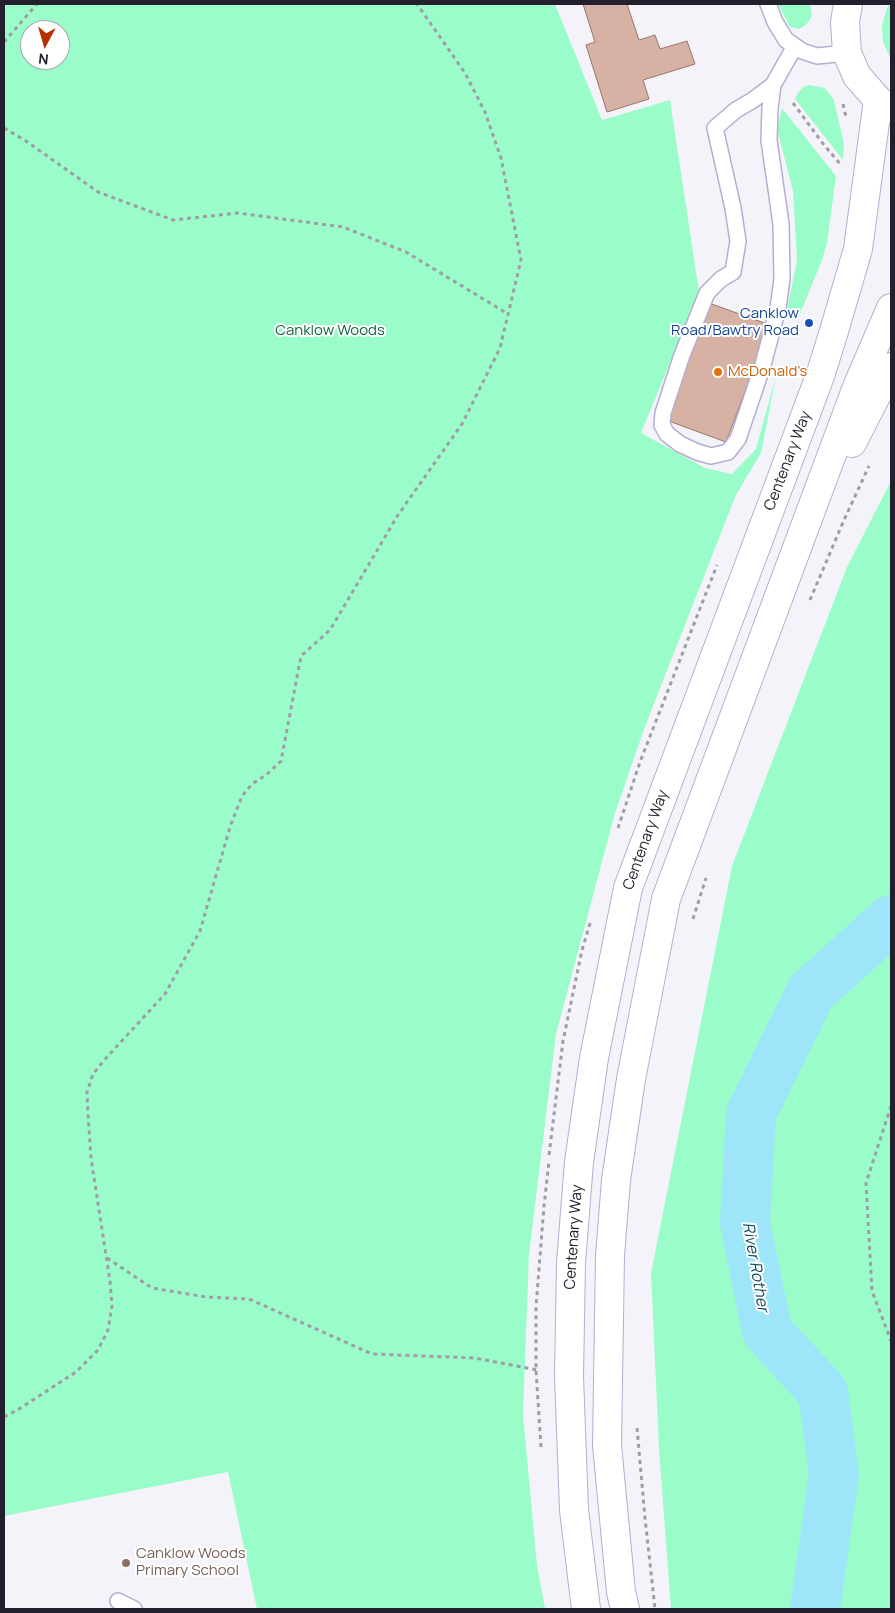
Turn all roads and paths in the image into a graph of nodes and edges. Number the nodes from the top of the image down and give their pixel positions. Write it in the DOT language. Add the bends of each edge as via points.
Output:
graph roads {
  1 [pos="37,4"];
  2 [pos="418,4"];
  3 [pos="768,4"];
  4 [pos="848,4"];
  5 [pos="4,42"];
  6 [pos="795,46"];
  7 [pos="848,54"];
  8 [pos="773,85"];
  9 [pos="885,105"];
  10 [pos="4,128"];
  11 [pos="844,167"];
  12 [pos="891,308"];
  13 [pos="508,314"];
  14 [pos="891,367"];
  15 [pos="871,461"];
  16 [pos="789,567"];
  17 [pos="809,601"];
  18 [pos="708,871"];
  19 [pos="691,926"];
  20 [pos="891,1106"];
  21 [pos="106,1257"];
  22 [pos="891,1341"];
  23 [pos="569,1376"];
  24 [pos="4,1418"];
  25 [pos="637,1420"];
  26 [pos="118,1601"];
  27 [pos="134,1609"];
  28 [pos="586,1609"];
  29 [pos="625,1609"];
  30 [pos="655,1609"];
  1 -- 5 [label="path"];
  2 -- 13 [label="path" via="465,73 485,112 501,158 521,260"];
  3 -- 6 [label="lane" via="786,40"];
  4 -- 7 [label="main road" via="845,22"];
  6 -- 7 [label="lane" via="817,56"];
  6 -- 8 [label="lane"];
  7 -- 9 [label="main road" via="857,76"];
  8 -- 8 [label="lane" via="769,140 781,224 782,279 778,308 738,439 728,452 711,456 680,444 667,434 662,424 663,412 707,292 733,272 738,241 716,128"];
  8 -- 11 [label="path" via="796,106"];
  9 -- 23 [label="main road, Centenary Way" via="858,249 826,358 628,888 594,1058 579,1162 571,1263"];
  10 -- 13 [label="path" via="98,192 126,203 173,220 238,213 343,227 406,252"];
  12 -- 16 [label="main road" via="857,387"];
  13 -- 21 [label="path" via="500,348 462,424 398,515 330,630 301,656 281,761 242,796 200,931 165,994 93,1074 88,1092 90,1158"];
  14 -- 16 [label="main road"];
  15 -- 17 [label="path"];
  16 -- 29 [label="main road" via="666,899 631,1079 616,1180 610,1256 607,1445"];
  18 -- 19 [label="path"];
  20 -- 22 [label="path" via="866,1183 872,1291"];
  21 -- 23 [label="path" via="152,1288 206,1297 249,1299 372,1354 475,1358"];
  21 -- 24 [label="path" via="112,1306 108,1330 98,1350 76,1372"];
  23 -- 28 [label="main road, Centenary Way" via="574,1510"];
  25 -- 30 [label="path"];
  26 -- 27 [label="lane"];
}
